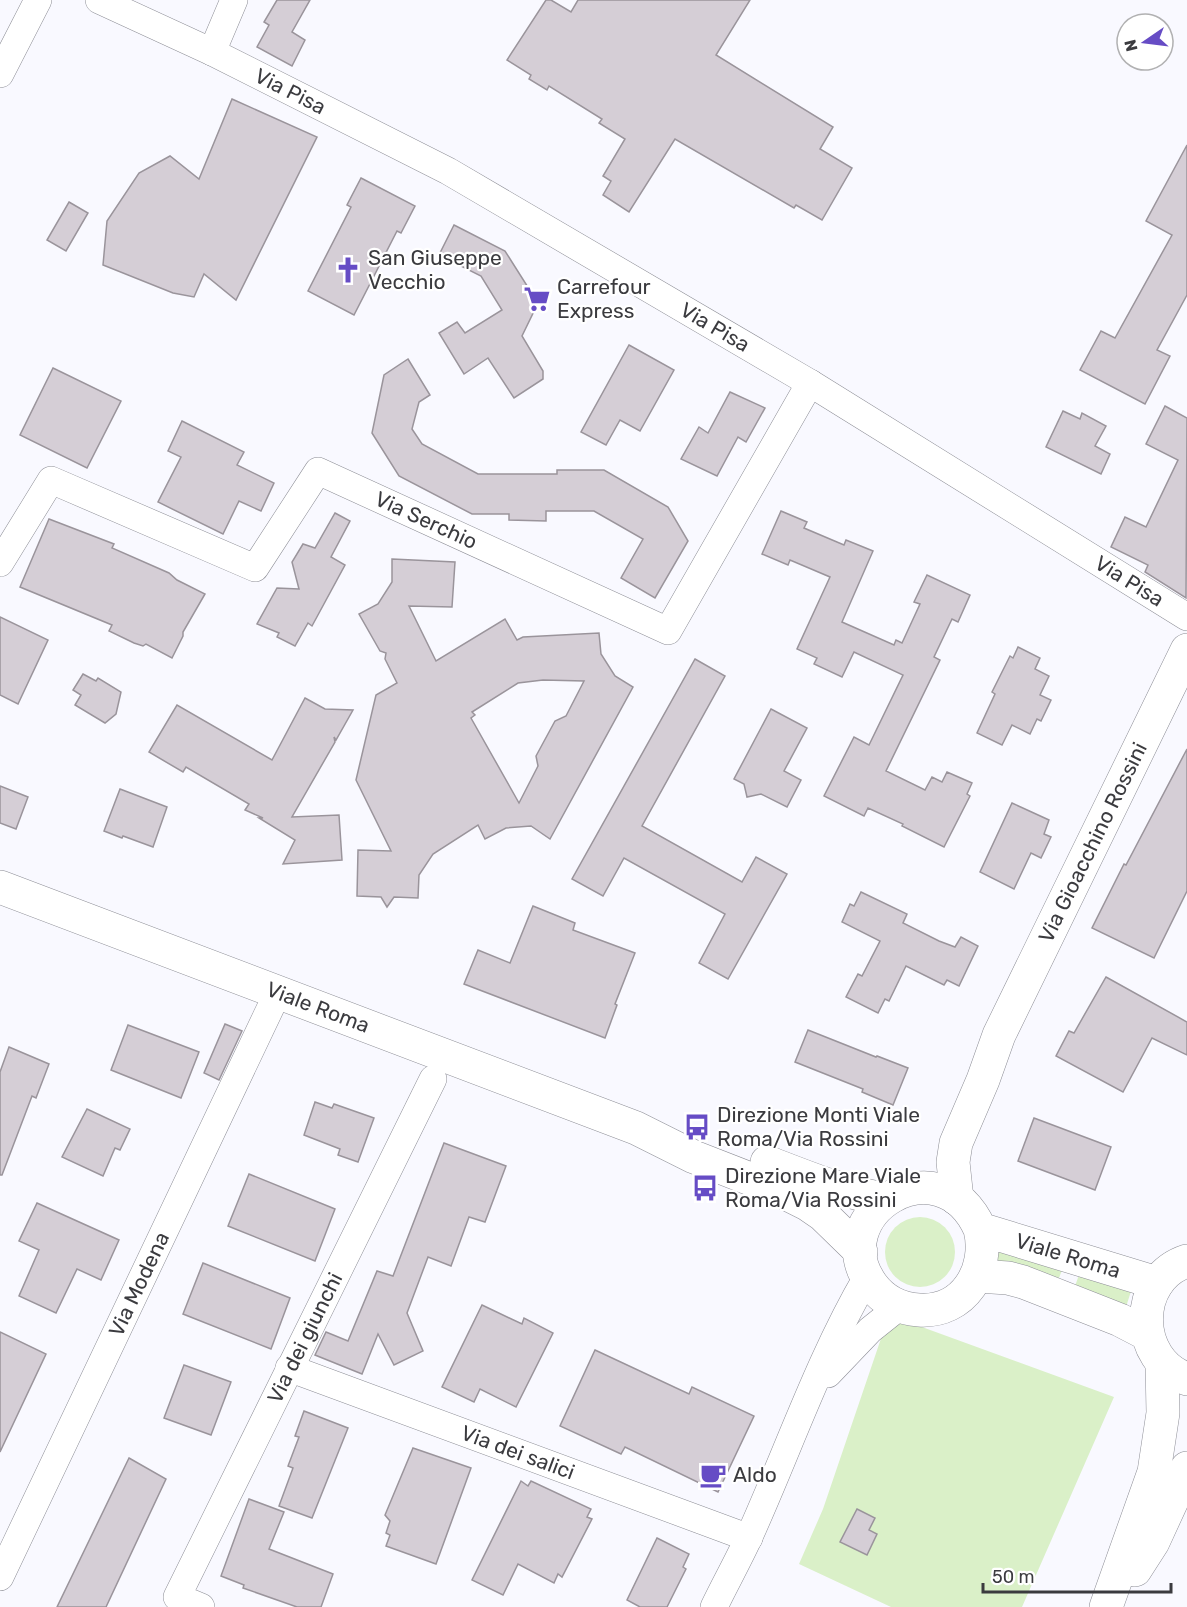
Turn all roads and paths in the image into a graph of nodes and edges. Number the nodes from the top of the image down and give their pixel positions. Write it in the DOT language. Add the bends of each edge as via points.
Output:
graph roads {
  1 [pos="38,0"];
  2 [pos="99,0"];
  3 [pos="234,0"];
  4 [pos="212,52"];
  5 [pos="0,74"];
  6 [pos="810,383"];
  7 [pos="0,563"];
  8 [pos="1187,617"];
  9 [pos="1187,650"];
  10 [pos="0,887"];
  11 [pos="278,992"];
  12 [pos="999,1035"];
  13 [pos="433,1079"];
  14 [pos="636,1128"];
  15 [pos="917,1187"];
  16 [pos="885,1199"];
  17 [pos="957,1199"];
  18 [pos="980,1229"];
  19 [pos="1187,1261"];
  20 [pos="864,1265"];
  21 [pos="977,1276"];
  22 [pos="1157,1283"];
  23 [pos="900,1306"];
  24 [pos="1147,1334"];
  25 [pos="289,1368"];
  26 [pos="1174,1371"];
  27 [pos="808,1398"];
  28 [pos="1187,1468"];
  29 [pos="748,1538"];
  30 [pos="0,1577"];
  31 [pos="189,1602"];
  32 [pos="714,1607"];
  33 [pos="1106,1607"];
  34 [pos="1111,1607"];
  1 -- 5 [label="street"];
  2 -- 4 [label="street, Via Pisa"];
  3 -- 4 [label="street"];
  4 -- 6 [label="street, Via Pisa" via="448,171"];
  6 -- 7 [label="street, Via Serchio" via="668,631 318,471 255,568 51,480"];
  6 -- 8 [label="street, Via Pisa"];
  9 -- 12 [label="main road, Via Gioacchino Rossini"];
  10 -- 11 [label="main road, Viale Roma"];
  11 -- 14 [label="main road, Viale Roma"];
  11 -- 30 [label="street, Via Modena"];
  12 -- 15 [label="main road, Via Gioacchino Rossini" via="970,1073"];
  12 -- 17 [label="main road, Via Gioacchino Rossini" via="956,1143 953,1162"];
  13 -- 25 [label="street, Via dei giunchi"];
  14 -- 16 [label="main road, Viale Roma" via="694,1137 833,1188"];
  14 -- 20 [label="main road, Viale Roma" via="807,1204 822,1215"];
  15 -- 16 [label="main road"];
  15 -- 17 [label="main road" via="942,1191"];
  16 -- 20 [label="main road" via="866,1223"];
  17 -- 18 [label="main road" via="971,1212"];
  18 -- 21 [label="main road, Viale Roma" via="982,1258"];
  18 -- 22 [label="main road, Viale Roma"];
  19 -- 22 [label="main road" via="1168,1271"];
  20 -- 23 [label="main road, Viale Roma" via="884,1298"];
  20 -- 27 [label="street" via="853,1302"];
  21 -- 23 [label="main road, Viale Roma" via="949,1304 930,1310"];
  21 -- 24 [label="main road, Viale Roma" via="1023,1282"];
  22 -- 24 [label="main road" via="1147,1307"];
  23 -- 27 [label="street" via="870,1330"];
  24 -- 26 [label="main road" via="1155,1354"];
  25 -- 29 [label="street, Via dei salici"];
  25 -- 31 [label="street, Via dei giunchi"];
  26 -- 33 [label="main road" via="1163,1413 1155,1472"];
  27 -- 29 [label="street"];
  28 -- 34 [label="main road" via="1153,1542"];
  29 -- 32 [label="street"];
}
